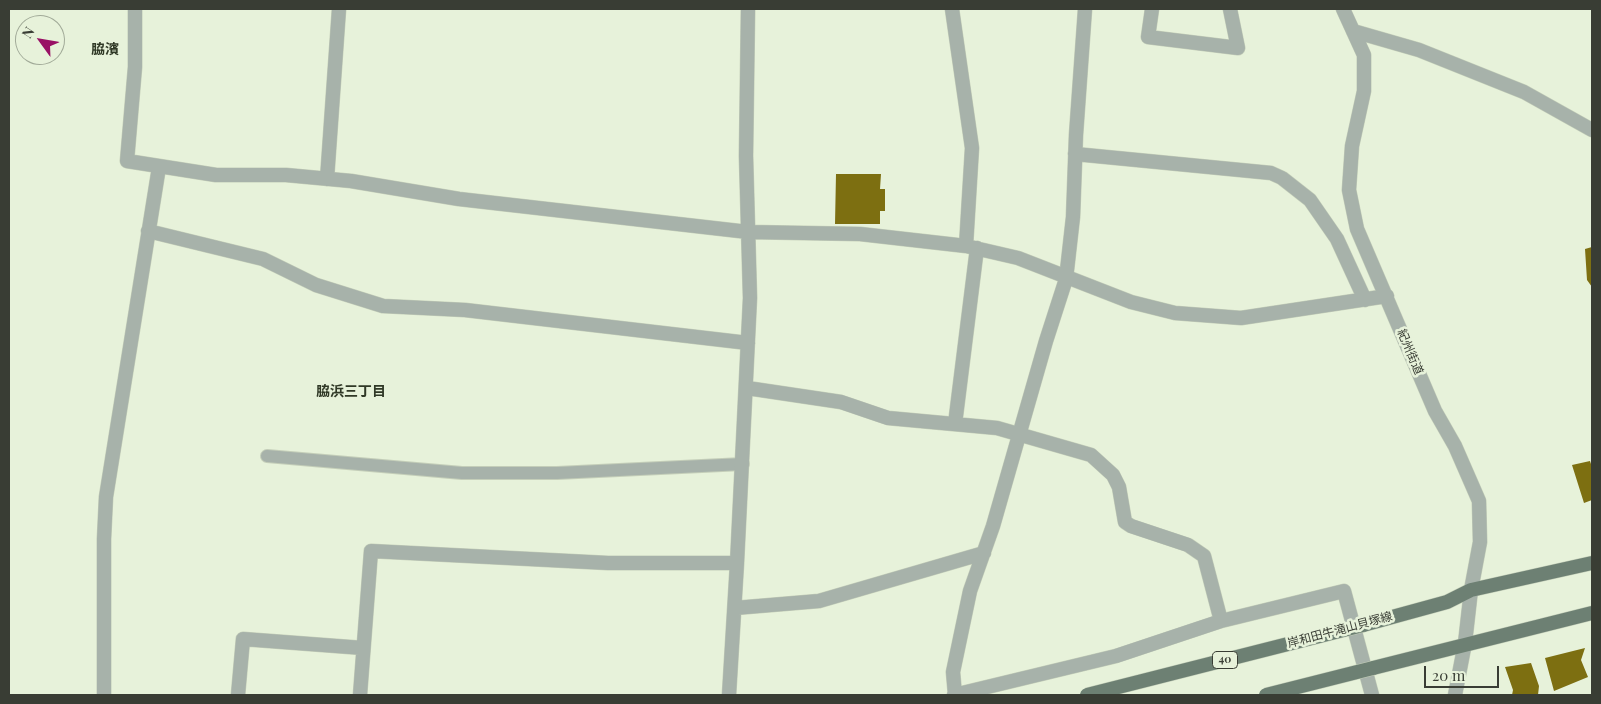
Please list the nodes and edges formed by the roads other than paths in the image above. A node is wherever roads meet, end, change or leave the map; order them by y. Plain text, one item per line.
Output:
1 (136, 9) edge
2 (339, 9) edge
3 (748, 9) edge
4 (952, 9) edge
5 (1085, 9) edge
6 (1152, 9) edge
7 (1230, 9) edge
8 (1343, 9) edge
9 (1353, 32) junction
10 (1592, 130) edge
11 (1075, 154) junction
12 (159, 167) junction
13 (327, 178) junction
14 (148, 231) junction
15 (748, 232) junction
16 (971, 247) junction
17 (1066, 279) junction
18 (1387, 296) junction
19 (1365, 300) junction
20 (748, 343) junction
21 (747, 388) junction
22 (955, 424) junction
23 (1020, 435) junction
24 (267, 456) dead end
25 (743, 464) junction
26 (984, 553) junction
27 (738, 563) junction
28 (1592, 564) edge
29 (1471, 590) junction
30 (735, 608) junction
31 (1592, 613) edge
32 (1220, 621) junction
33 (1465, 643) junction
34 (364, 648) junction
35 (104, 695) edge
36 (238, 695) edge
37 (360, 695) edge
38 (728, 695) edge
39 (954, 695) edge
40 (1087, 695) edge
41 (1266, 695) edge
42 (1372, 695) edge
43 (1455, 695) edge

1 - 12 street
2 - 13 street
3 - 15 street
4 - 16 street
5 - 11 street
6 - 7 street
8 - 9 street, 紀州街道
9 - 10 street
9 - 18 street, 紀州街道
11 - 17 street
11 - 19 street
12 - 13 street
12 - 14 street
13 - 15 street
14 - 20 street
14 - 35 street
15 - 16 street
15 - 20 street
16 - 17 street
16 - 22 street
17 - 19 street
17 - 23 street
18 - 19 street
18 - 29 street, 紀州街道
20 - 21 street
21 - 22 street
21 - 25 street
22 - 23 street
23 - 26 street
23 - 32 street
24 - 25 lane
25 - 27 street
26 - 30 street
26 - 39 street
27 - 30 street
27 - 34 street
28 - 29 main road, 岸和田牛滝山貝塚線 / 40
29 - 33 street, 紀州街道
29 - 40 main road, 岸和田牛滝山貝塚線 / 40, bridge
30 - 38 street
31 - 33 main road
32 - 39 street
32 - 42 street
33 - 41 main road, bridge
33 - 43 street, 紀州街道
34 - 36 street
34 - 37 street

